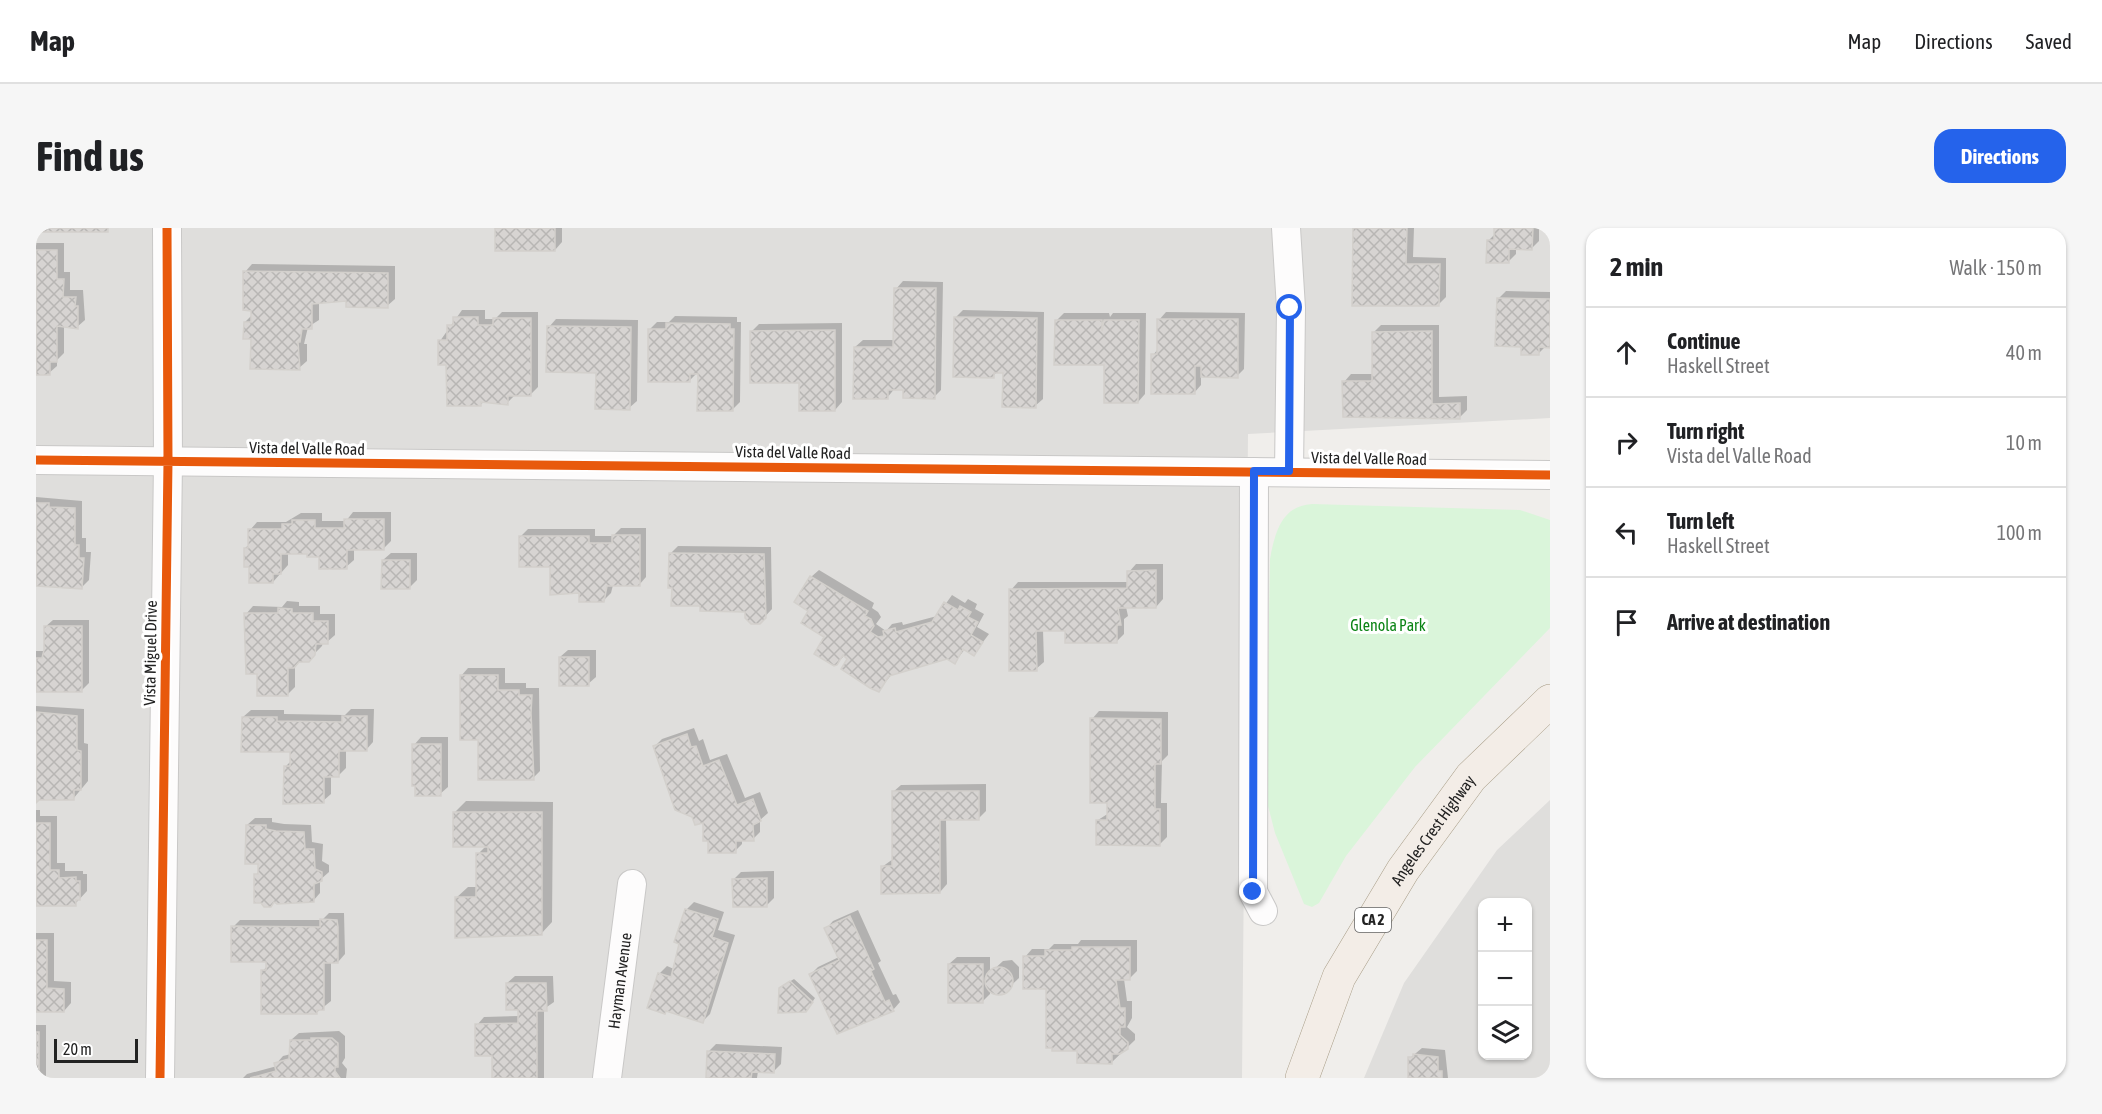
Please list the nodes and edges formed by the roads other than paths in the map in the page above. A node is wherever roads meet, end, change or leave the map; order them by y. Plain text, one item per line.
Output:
1 (167, 228) edge
2 (1286, 228) edge
3 (36, 460) edge
4 (168, 461) junction
5 (1254, 471) junction
6 (1289, 471) junction
7 (1548, 476) edge
8 (1550, 701) edge
9 (632, 884) dead end
10 (1263, 911) dead end
11 (160, 1078) edge
12 (607, 1078) edge
13 (1302, 1078) edge

1 - 4 street, Vista Miguel Drive
2 - 6 street
3 - 4 street, Vista del Valle Road
4 - 5 street, Vista del Valle Road
4 - 11 street, Vista Miguel Drive
5 - 6 street, Vista del Valle Road
5 - 10 street
6 - 7 street, Vista del Valle Road
8 - 13 main road, Angeles Crest Highway / CA 2
9 - 12 street, Hayman Avenue

